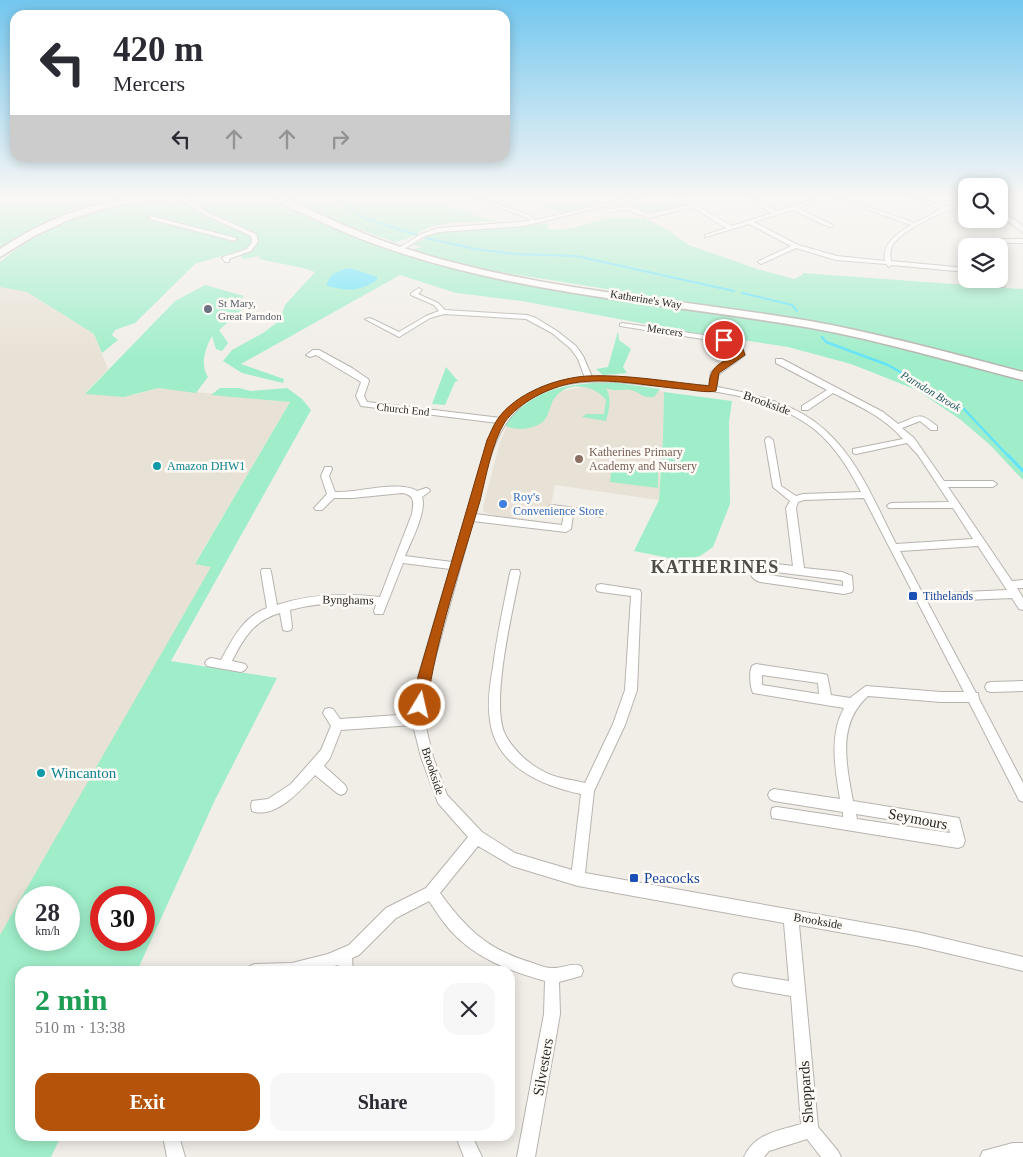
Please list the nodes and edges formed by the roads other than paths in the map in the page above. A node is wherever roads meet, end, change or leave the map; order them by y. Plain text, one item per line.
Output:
1 (246, 251) edge
2 (402, 251) edge
3 (785, 251) edge
4 (813, 251) edge
5 (888, 251) edge
6 (227, 261) dead end
7 (761, 262) dead end
8 (889, 264) junction
9 (958, 269) edge
10 (419, 290) dead end
11 (443, 312) junction
12 (368, 320) dead end
13 (622, 325) dead end
14 (310, 355) dead end
15 (779, 361) dead end
16 (1023, 376) edge
17 (588, 379) junction
18 (713, 389) junction
19 (832, 390) junction
20 (805, 408) dead end
21 (501, 421) junction
22 (897, 427) junction
23 (934, 428) dead end
24 (769, 440) dead end
25 (911, 440) junction
26 (856, 451) dead end
27 (328, 469) dead end
28 (942, 484) junction
29 (993, 484) dead end
30 (426, 491) dead end
31 (332, 495) junction
32 (866, 495) junction
33 (416, 496) junction
34 (795, 500) junction
35 (956, 505) junction
36 (892, 506) dead end
37 (319, 508) dead end
38 (552, 508) dead end
39 (570, 511) junction
40 (601, 514) dead end
41 (470, 517) junction
42 (980, 542) junction
43 (893, 548) junction
44 (400, 559) junction
45 (456, 566) junction
46 (799, 571) junction
47 (266, 572) dead end
48 (515, 573) dead end
49 (1023, 584) edge
50 (1009, 585) junction
51 (601, 588) dead end
52 (1015, 594) junction
53 (942, 597) dead end
54 (1023, 606) edge
55 (279, 609) junction
56 (287, 627) dead end
57 (211, 663) dead end
58 (224, 665) junction
59 (241, 667) dead end
60 (1023, 686) edge
61 (991, 687) dead end
62 (974, 698) junction
63 (826, 699) junction
64 (853, 704) junction
65 (330, 712) dead end
66 (418, 720) junction
67 (337, 725) junction
68 (315, 766) junction
69 (341, 789) dead end
70 (588, 790) junction
71 (774, 795) dead end
72 (1023, 796) edge
73 (257, 806) dead end
74 (849, 807) junction
75 (777, 813) dead end
76 (851, 824) junction
77 (477, 837) junction
78 (578, 879) junction
79 (430, 894) junction
80 (791, 916) junction
81 (344, 954) junction
82 (1023, 964) edge
83 (308, 966) edge
84 (345, 966) edge
85 (576, 971) dead end
86 (552, 976) junction
87 (739, 980) dead end
88 (797, 990) junction
89 (810, 1130) junction
90 (172, 1141) edge
91 (1023, 1151) edge
92 (176, 1157) edge
93 (526, 1157) edge
94 (753, 1157) edge
95 (832, 1157) edge
96 (989, 1157) edge

1 - 6 street
2 - 16 main road, Katherine's Way
3 - 7 street
4 - 8 street
5 - 8 street
8 - 9 street
10 - 11 street
11 - 12 street
11 - 17 street
13 - 18 street, Mercers
14 - 21 street, Church End
15 - 19 street
17 - 18 street, Brookside
17 - 21 street, Brookside
18 - 32 street, Brookside
19 - 20 street
19 - 22 street
21 - 41 street, Brookside
22 - 23 street
22 - 25 street
24 - 34 street
25 - 26 street
25 - 28 street
27 - 31 street
28 - 29 street
28 - 35 street
30 - 33 street
31 - 33 street
31 - 37 street
32 - 34 street
32 - 43 street, Brookside
33 - 44 street, Bynghams
34 - 46 street
35 - 36 street
35 - 42 street
38 - 39 street
39 - 40 street
39 - 41 street
41 - 45 street, Brookside
42 - 43 street
42 - 50 street
43 - 62 street, Brookside
44 - 45 street
44 - 55 street, Bynghams
45 - 66 street, Brookside
46 - 46 street
47 - 55 street
48 - 70 street
49 - 50 street
50 - 52 street
51 - 70 street
52 - 53 street
52 - 54 street
55 - 56 street
55 - 58 street, Bynghams
57 - 58 street
58 - 59 street
60 - 61 street
62 - 64 street
62 - 72 street, Brookside
63 - 63 street
63 - 64 street
64 - 74 street
65 - 67 street
66 - 67 street
66 - 77 street, Brookside
67 - 68 street
68 - 69 street
68 - 73 street
70 - 78 street
71 - 74 street, Seymours
74 - 76 street
74 - 76 street, Seymours
75 - 76 street, Seymours
77 - 78 street, Brookside
77 - 79 street
78 - 80 street, Brookside
79 - 81 street
79 - 86 street
80 - 82 street, Brookside
80 - 88 street, Sheppards
81 - 83 street
81 - 84 street
85 - 86 street
86 - 93 street, Silvesters
87 - 88 street
88 - 89 street, Sheppards
89 - 94 street, Sheppards
89 - 95 street
90 - 92 street
91 - 96 street

